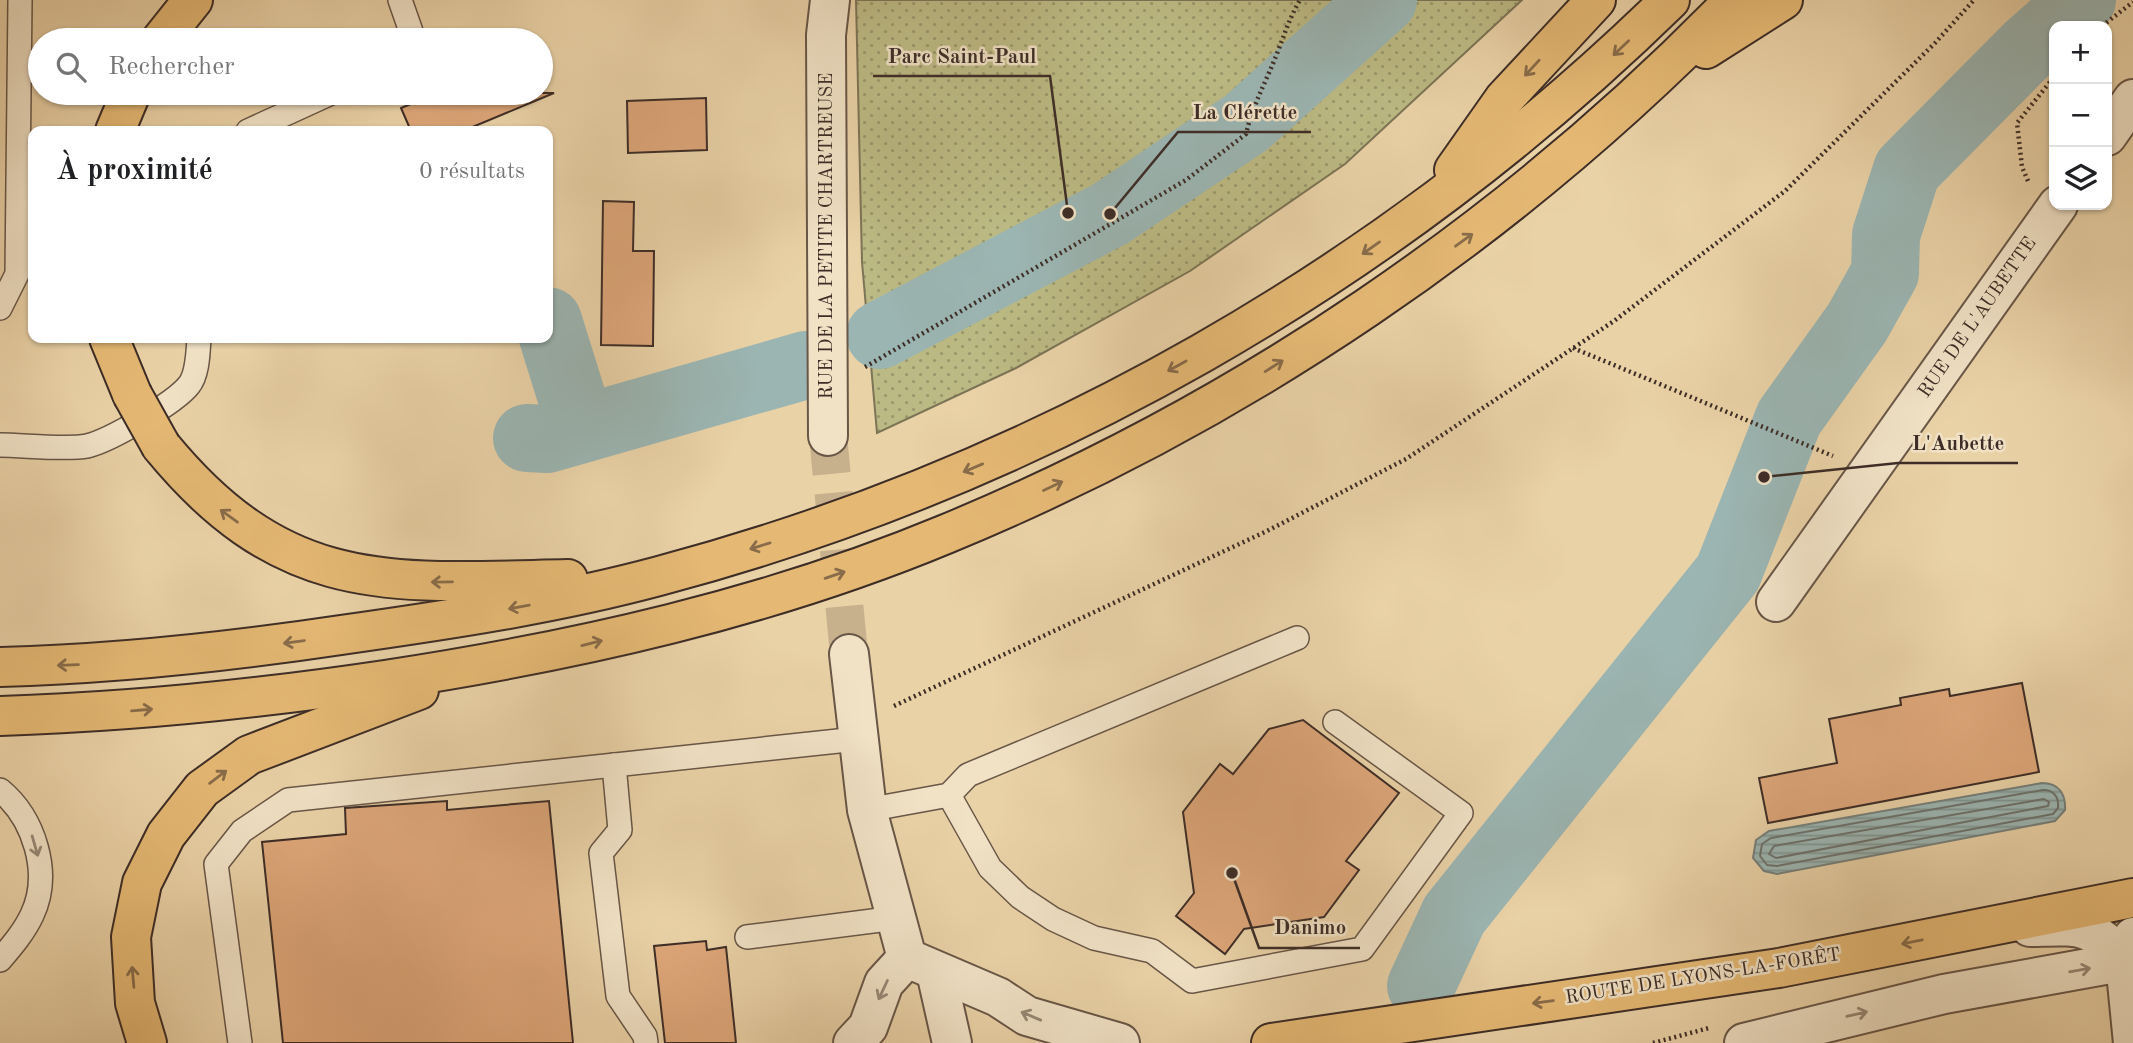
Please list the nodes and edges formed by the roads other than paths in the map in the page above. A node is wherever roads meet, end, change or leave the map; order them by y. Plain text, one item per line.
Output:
1 (20, 0) edge
2 (193, 0) edge
3 (400, 0) edge
4 (1596, 0) edge
5 (1670, 0) edge
6 (1734, 0) edge
7 (1783, 0) edge
8 (824, 12) edge
9 (171, 28) edge
10 (410, 28) edge
11 (1648, 84) junction
12 (2133, 99) edge
13 (126, 105) edge
14 (305, 105) edge
15 (117, 126) edge
16 (259, 126) edge
17 (2112, 129) edge
18 (1427, 209) junction
19 (2053, 213) edge
20 (0, 308) edge
21 (111, 343) edge
22 (198, 343) edge
23 (828, 436) tunnel mouth
24 (0, 445) edge
25 (657, 577) junction
26 (1776, 602) dead end
27 (1297, 638) dead end
28 (849, 654) tunnel mouth
29 (477, 666) junction
30 (0, 667) edge
31 (0, 716) edge
32 (1335, 722) dead end
33 (856, 731) junction
34 (614, 765) junction
35 (0, 790) edge
36 (949, 795) junction
37 (867, 810) junction
38 (2133, 898) edge
39 (896, 918) junction
40 (1979, 928) junction
41 (747, 937) dead end
42 (2130, 953) edge
43 (0, 960) edge
44 (921, 965) junction
45 (864, 1038) edge
46 (148, 1043) edge
47 (240, 1043) edge
48 (646, 1043) edge
49 (952, 1043) edge
50 (1120, 1043) edge
51 (1270, 1043) edge
52 (1744, 1043) edge
53 (2133, 1043) edge

1 - 20 lane
2 - 9 main road
3 - 10 lane
4 -> 18 main road
5 -> 18 main road
6 - 11 main road
7 - 11 main road
8 - 23 street, RUE DE LA PETITE CHARTREUSE
29 -> 11 main road
12 - 17 street
13 - 15 main road
14 - 16 lane
18 -> 25 main road
19 - 26 street, RUE DE L'AUBETTE
25 -> 21 main road, bridge
22 - 24 lane
25 -> 30 main road
27 - 36 lane
28 - 33 street
31 -> 29 main road
46 -> 29 main road
32 - 36 lane
33 - 34 lane
33 - 37 street
34 - 47 lane
34 - 48 lane
35 -> 43 lane
36 - 37 lane
37 - 39 street
38 - 40 main road, ROUTE DE LYONS-LA-FORÊT
39 - 41 lane
39 - 44 street
40 - 42 street
40 -> 51 main road, ROUTE DE LYONS-LA-FORÊT
52 -> 42 street
42 - 53 street
44 -> 45 street
44 - 49 street
50 -> 44 street

